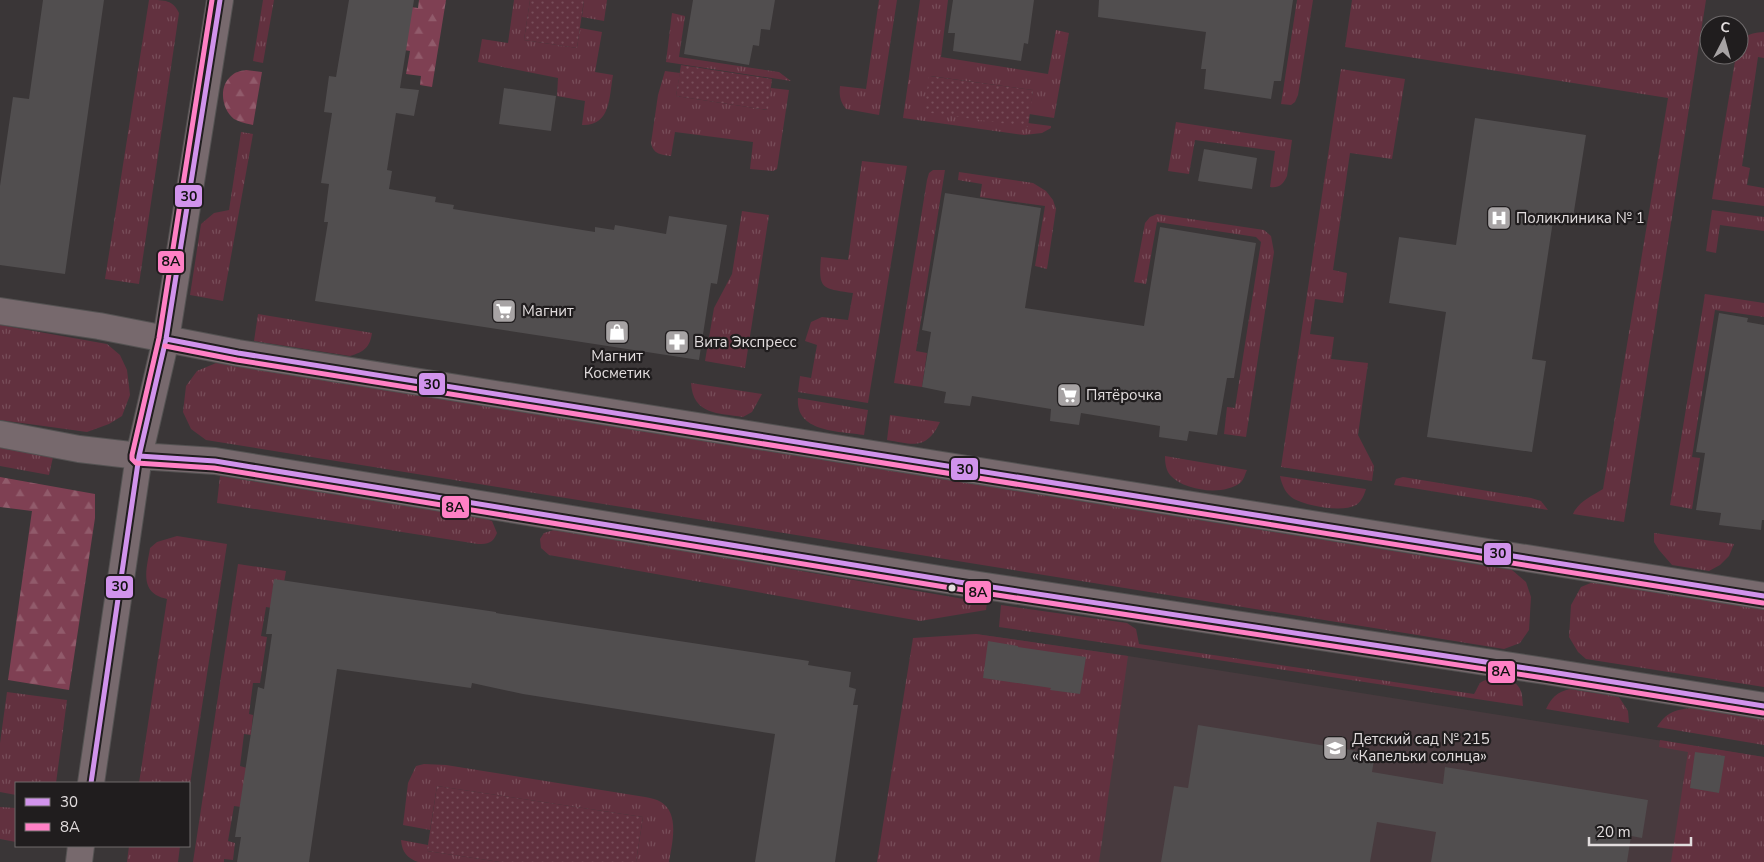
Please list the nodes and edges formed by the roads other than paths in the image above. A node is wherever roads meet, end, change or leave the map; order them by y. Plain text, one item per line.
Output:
1 (220, 0) edge
2 (0, 311) edge
3 (166, 339) junction
4 (0, 434) edge
5 (139, 456) junction
6 (1764, 596) edge
7 (1764, 706) edge
8 (91, 782) edge
9 (81, 847) edge
10 (79, 862) edge

1 - 3 street
2 - 3 street
3 - 5 street
3 - 6 street
4 - 5 street
5 - 7 street
5 - 8 street
9 - 10 street

